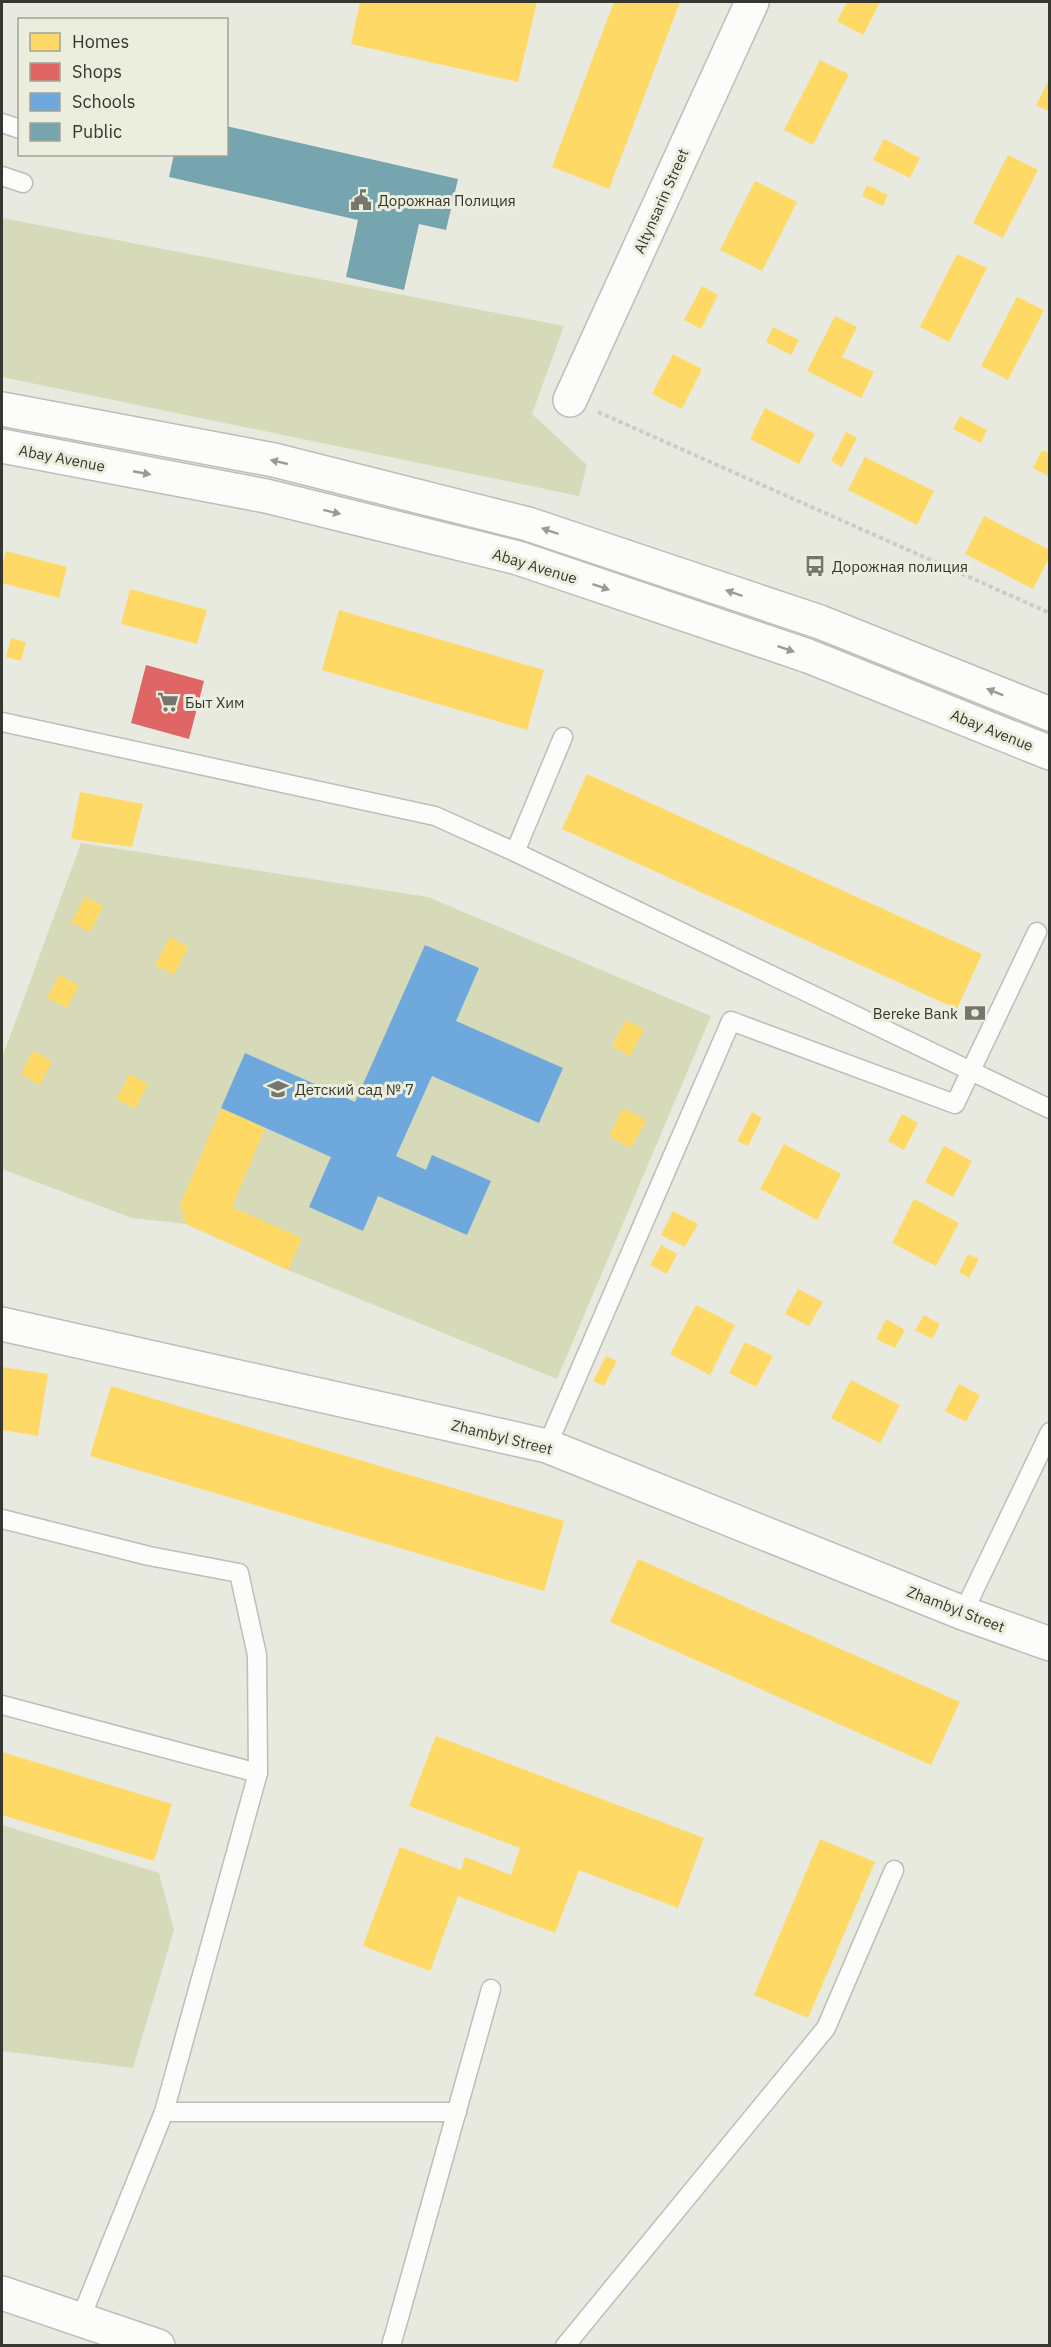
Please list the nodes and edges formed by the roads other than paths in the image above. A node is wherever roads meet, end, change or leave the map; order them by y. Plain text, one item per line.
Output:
1 (752, 2) edge
2 (2, 123) edge
3 (18, 128) edge
4 (2, 176) edge
5 (23, 183) dead end
6 (570, 400) road end
7 (2, 409) edge
8 (2, 446) edge
9 (1050, 714) edge
10 (2, 722) edge
11 (563, 737) dead end
12 (1050, 753) edge
13 (515, 852) junction
14 (1037, 932) dead end
15 (969, 1071) junction
16 (1050, 1109) edge
17 (2, 1324) edge
18 (1050, 1432) edge
19 (547, 1446) junction
20 (2, 1519) edge
21 (963, 1613) junction
22 (1050, 1644) edge
23 (2, 1706) edge
24 (258, 1773) junction
25 (894, 1870) dead end
26 (491, 1989) dead end
27 (164, 2112) junction
28 (457, 2112) junction
29 (2, 2293) edge
30 (80, 2320) junction
31 (158, 2346) edge
32 (392, 2346) edge
33 (565, 2346) edge

1 - 6 main road, Altynsarin Street
2 - 3 lane
4 - 5 lane
9 -> 7 main road
8 -> 12 main road, Abay Avenue
10 - 13 lane
11 - 13 lane
13 - 15 lane
14 - 15 lane
15 - 16 lane
15 - 19 lane
17 - 19 main road, Zhambyl Street
18 - 21 lane
19 - 21 main road, Zhambyl Street
20 - 24 lane
21 - 22 main road, Zhambyl Street
23 - 24 lane
24 - 27 lane
25 - 33 lane
26 - 28 lane
27 - 28 lane
27 - 30 lane
28 - 32 lane
29 - 30 main road
30 - 31 main road

